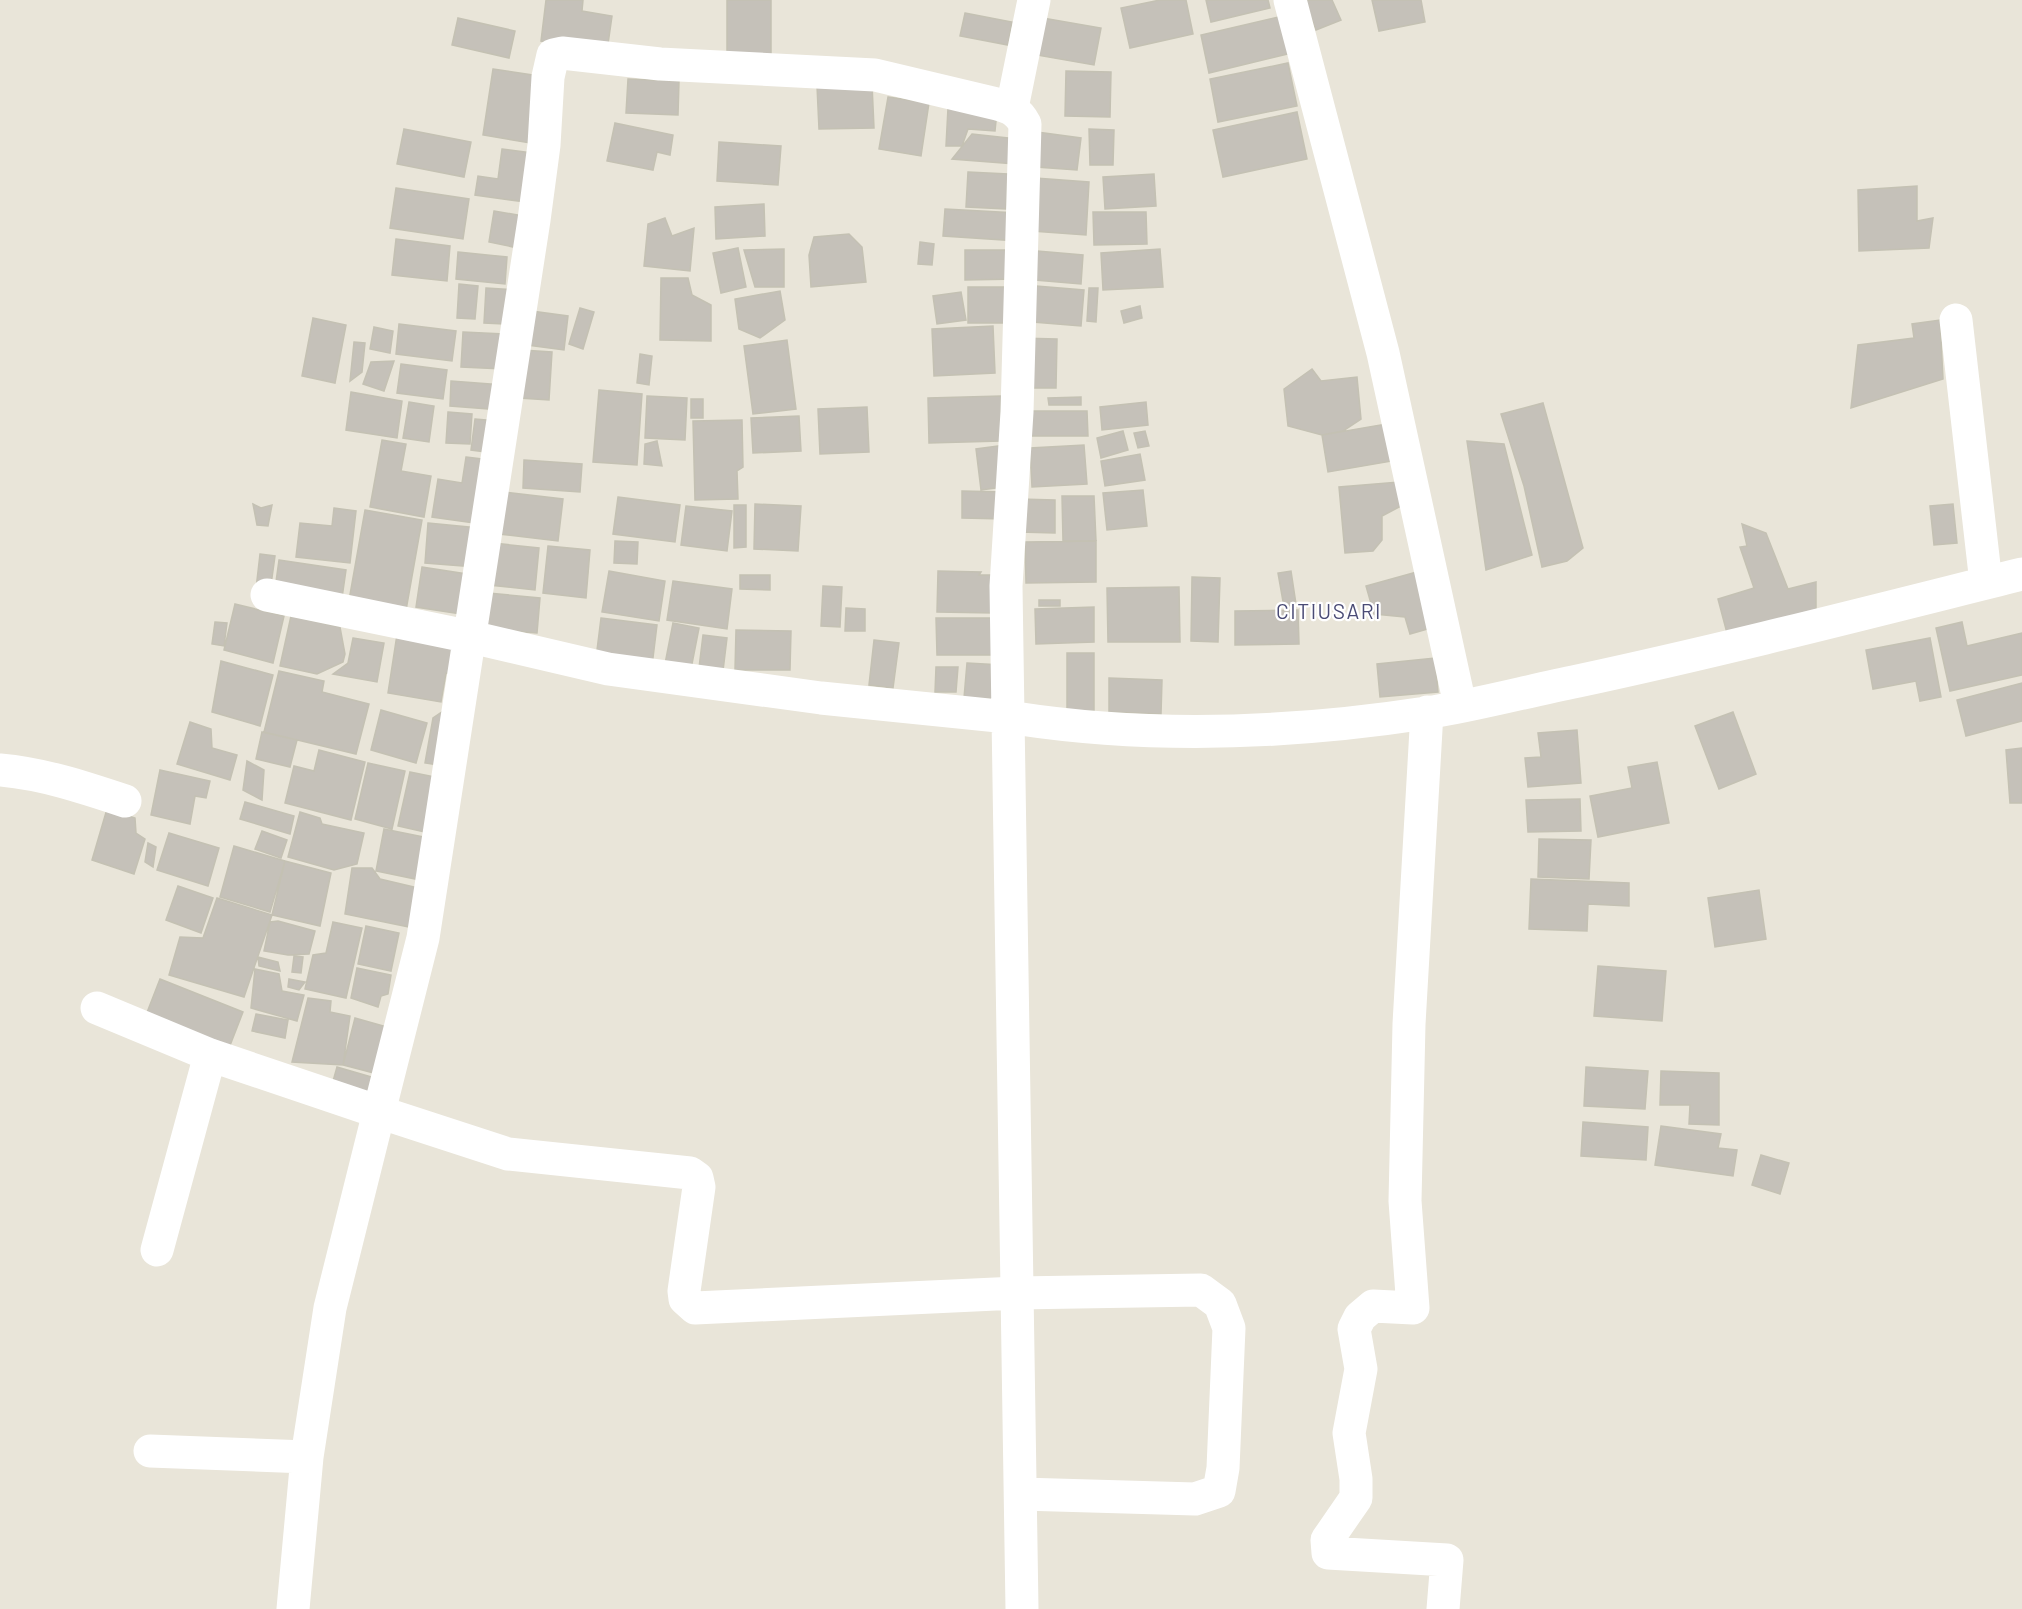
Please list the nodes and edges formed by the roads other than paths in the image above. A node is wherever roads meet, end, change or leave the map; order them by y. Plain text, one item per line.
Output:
1 (1034, 0) edge
2 (1290, 0) edge
3 (1012, 108) junction
4 (1956, 320) dead end
5 (2022, 574) edge
6 (1986, 583) junction
7 (267, 596) dead end
8 (471, 637) junction
9 (1460, 705) junction
10 (1427, 712) junction
11 (1008, 717) junction
12 (0, 770) edge
13 (124, 801) dead end
14 (97, 1008) dead end
15 (210, 1055) junction
16 (379, 1113) junction
17 (157, 1250) dead end
18 (1017, 1293) junction
19 (150, 1451) dead end
20 (307, 1456) junction
21 (1021, 1494) junction
22 (293, 1609) edge
23 (1022, 1609) edge
24 (1443, 1609) edge

1 - 3 street
2 - 9 street
3 - 8 street
3 - 11 street
4 - 6 street
5 - 6 street
6 - 9 street
7 - 8 street
8 - 11 street
8 - 16 street
9 - 10 street
10 - 11 street
10 - 24 street
11 - 18 street
12 - 13 street
14 - 15 street
15 - 16 street
15 - 17 street
16 - 18 street
16 - 20 street
18 - 21 street
18 - 21 street
19 - 20 street
20 - 22 street
21 - 23 street

